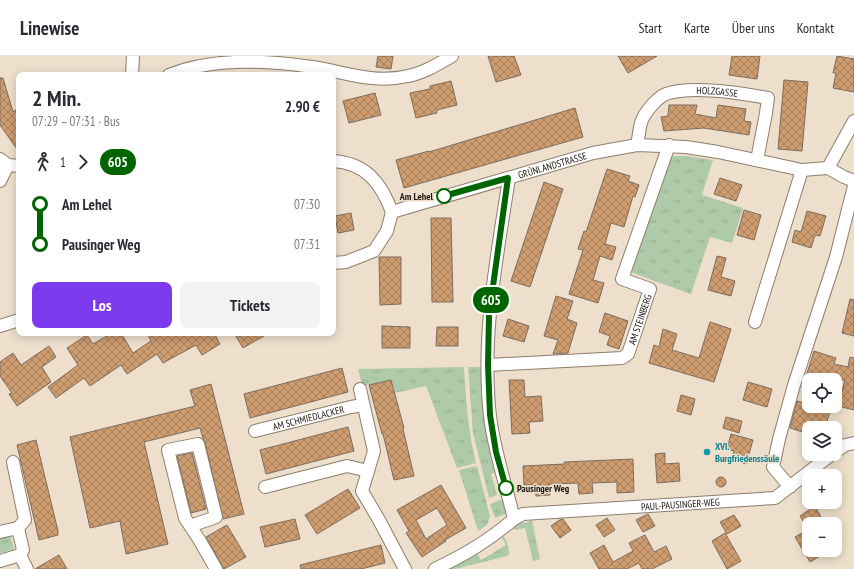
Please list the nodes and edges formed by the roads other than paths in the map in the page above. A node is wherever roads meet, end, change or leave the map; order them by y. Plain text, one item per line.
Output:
1 (133, 56) edge
2 (452, 56) edge
3 (314, 61) edge
4 (132, 72) edge
5 (180, 72) edge
6 (854, 121) edge
7 (637, 145) junction
8 (669, 145) junction
9 (336, 160) edge
10 (757, 160) junction
11 (9, 163) edge
12 (828, 168) junction
13 (802, 170) junction
14 (508, 178) junction
15 (0, 180) edge
16 (854, 181) edge
17 (854, 186) edge
18 (392, 212) junction
19 (336, 263) edge
20 (16, 321) edge
21 (755, 322) dead end
22 (0, 326) edge
23 (488, 365) junction
24 (360, 389) dead end
25 (363, 405) junction
26 (255, 431) dead end
27 (854, 443) edge
28 (842, 447) edge
29 (823, 461) edge
30 (13, 462) dead end
31 (368, 471) junction
32 (265, 487) dead end
33 (790, 487) junction
34 (514, 519) junction
35 (190, 526) junction
36 (18, 528) junction
37 (0, 532) edge
38 (20, 555) junction
39 (0, 561) edge
40 (27, 569) edge
41 (216, 569) edge
42 (405, 569) edge
43 (435, 569) edge

1 - 4 street
2 - 3 street
3 - 5 street
6 - 12 street
7 - 8 street, GRÜNLANDSTRASSE
7 - 10 street, HOLZGASSE
7 - 14 street, GRÜNLANDSTRASSE
8 - 10 street, GRÜNLANDSTRASSE
8 - 23 street, AM STEINBERG
9 - 18 street
10 - 13 street, GRÜNLANDSTRASSE
11 - 15 street
12 - 13 street, GRÜNLANDSTRASSE
12 - 16 street
13 - 21 street
14 - 18 street, GRÜNLANDSTRASSE
14 - 23 street
17 - 33 street
18 - 19 street
20 - 22 street
23 - 34 street
24 - 25 street
25 - 26 street, AM SCHMIEDLACKER
25 - 31 street
27 - 28 street
29 - 33 street, PAUL-PAUSINGER-WEG
30 - 36 street
31 - 32 street
31 - 42 street
33 - 34 street, PAUL-PAUSINGER-WEG
34 - 43 street
35 - 35 street
35 - 41 street
36 - 37 street
36 - 38 street
38 - 39 street
38 - 40 street

